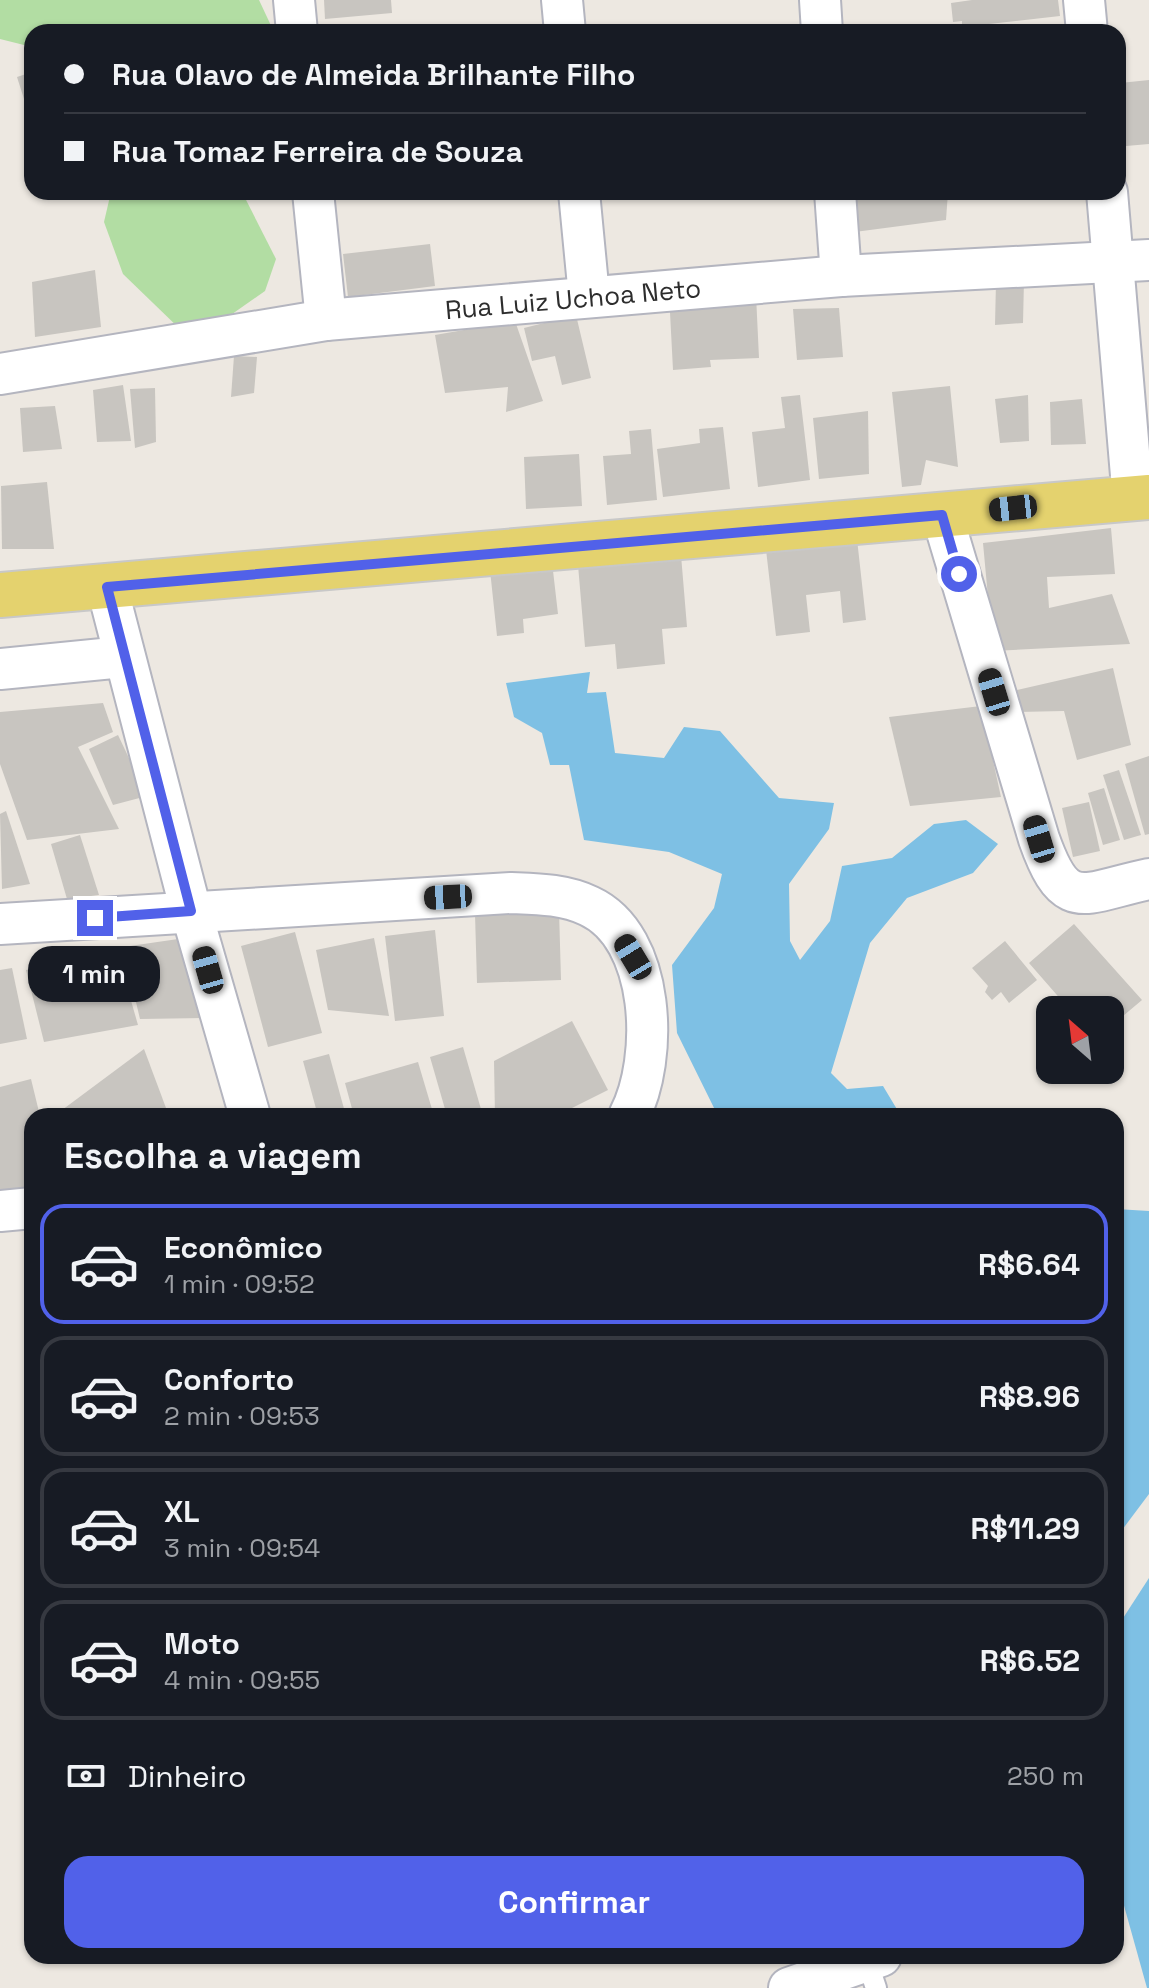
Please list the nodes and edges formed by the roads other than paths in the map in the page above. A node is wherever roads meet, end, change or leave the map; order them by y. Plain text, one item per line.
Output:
1 (294, 0) edge
2 (562, 0) edge
3 (820, 0) edge
4 (1084, 0) edge
5 (296, 24) edge
6 (564, 24) edge
7 (822, 24) edge
8 (1086, 24) edge
9 (314, 200) edge
10 (580, 200) edge
11 (836, 200) edge
12 (1110, 200) edge
13 (1132, 261) edge
14 (841, 276) junction
15 (589, 296) junction
16 (326, 320) junction
17 (0, 374) edge
18 (1141, 498) edge
19 (942, 515) junction
20 (107, 587) junction
21 (0, 595) edge
22 (123, 657) junction
23 (0, 669) edge
24 (1149, 879) edge
25 (191, 911) junction
26 (0, 924) edge
27 (248, 1108) edge
28 (633, 1108) edge
29 (24, 1209) edge
30 (0, 1211) edge
31 (874, 1968) edge
32 (789, 1988) edge

1 - 5 street
2 - 6 street
3 - 7 street
4 - 8 street
9 - 16 street
10 - 15 street
11 - 14 street
12 - 13 street
13 - 14 street, Rua Luiz Uchoa Neto
13 - 18 street
14 - 15 street, Rua Luiz Uchoa Neto
15 - 16 street, Rua Luiz Uchoa Neto
16 - 17 street, Rua Luiz Uchoa Neto
18 - 19 main road
19 - 20 main road
19 - 24 street
20 - 21 main road
20 - 22 street
22 - 23 street
22 - 25 street
25 - 26 street
25 - 27 street
25 - 28 street
29 - 30 street
31 - 32 street

